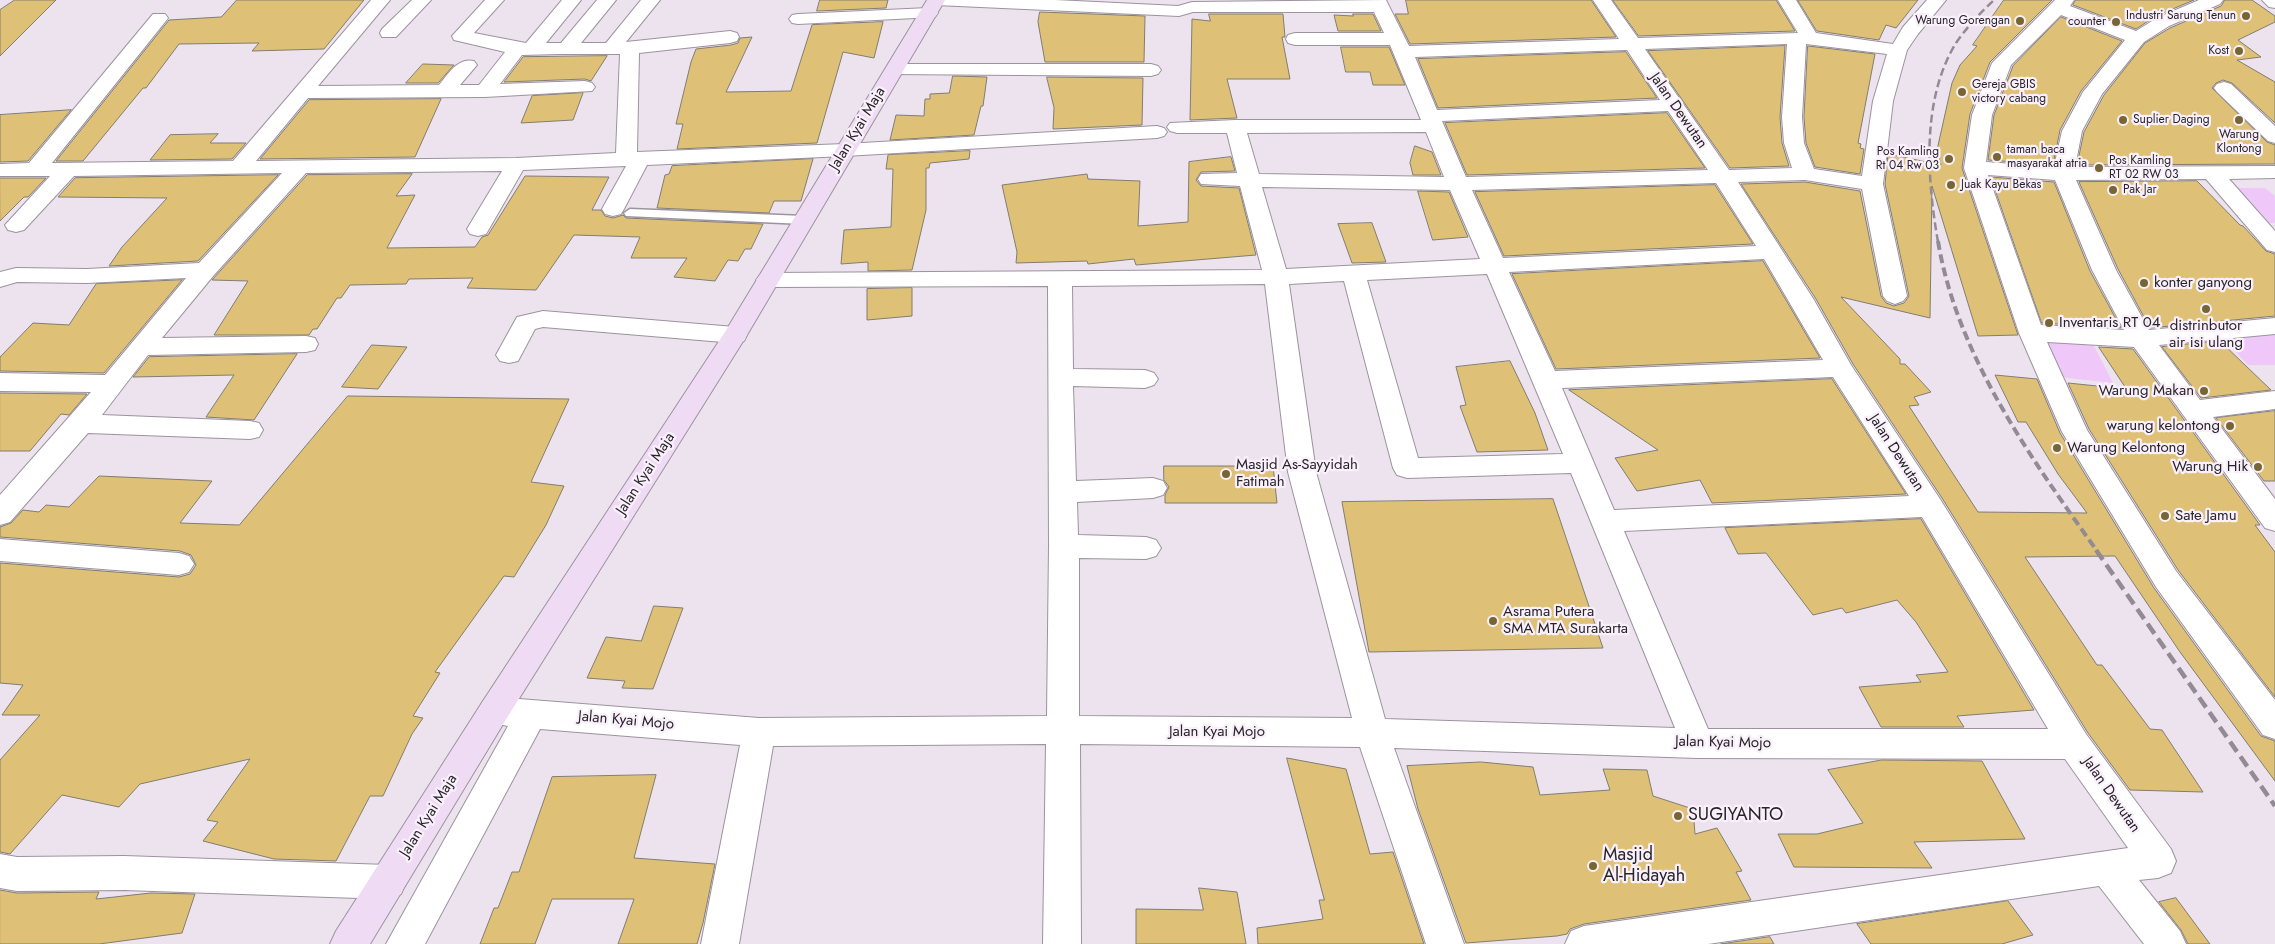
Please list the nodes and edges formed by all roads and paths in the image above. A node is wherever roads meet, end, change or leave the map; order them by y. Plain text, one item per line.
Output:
1 (381, 0) edge
2 (422, 0) edge
3 (496, 0) edge
4 (572, 0) edge
5 (607, 0) edge
6 (651, 0) edge
7 (1602, 0) edge
8 (1787, 0) edge
9 (1937, 0) edge
10 (2214, 0) edge
11 (2271, 0) edge
12 (1379, 3) edge
13 (2061, 3) edge
14 (2275, 3) edge
15 (933, 4) edge
16 (159, 18) dead end
17 (798, 19) dead end
18 (389, 33) dead end
19 (730, 37) dead end
20 (1804, 38) junction
21 (2137, 38) junction
22 (1295, 39) dead end
23 (1632, 45) junction
24 (1399, 46) junction
25 (525, 48) junction
26 (620, 48) junction
27 (565, 50) junction
28 (1898, 50) junction
29 (467, 65) dead end
30 (895, 70) junction
31 (1151, 70) dead end
32 (585, 88) dead end
33 (2224, 88) dead end
34 (446, 89) junction
35 (485, 91) junction
36 (303, 92) junction
37 (1675, 105) junction
38 (1431, 121) junction
39 (1234, 126) junction
40 (2275, 137) edge
41 (845, 150) junction
42 (634, 158) junction
43 (516, 164) junction
44 (301, 165) junction
45 (238, 168) junction
46 (1975, 168) junction
47 (0, 170) edge
48 (35, 170) junction
49 (68, 170) junction
50 (2275, 172) edge
51 (2212, 173) junction
52 (1805, 174) junction
53 (2063, 174) junction
54 (1722, 175) junction
55 (1209, 179) dead end
56 (1250, 181) junction
57 (1458, 184) junction
58 (1872, 184) junction
59 (621, 211) joint
60 (804, 220) junction
61 (16, 224) dead end
62 (478, 229) dead end
63 (2275, 245) edge
64 (1772, 252) junction
65 (1495, 267) junction
66 (206, 270) junction
67 (1353, 272) junction
68 (1276, 276) junction
69 (1060, 278) junction
70 (0, 280) edge
71 (768, 280) junction
72 (1895, 296) dead end
73 (2275, 326) edge
74 (2031, 333) junction
75 (735, 335) junction
76 (2141, 338) junction
77 (306, 344) dead end
78 (141, 347) junction
79 (509, 355) dead end
80 (1840, 368) junction
81 (1060, 377) junction
82 (1145, 379) dead end
83 (1546, 380) junction
84 (0, 382) edge
85 (111, 384) junction
86 (2275, 400) edge
87 (2194, 410) junction
88 (81, 423) junction
89 (250, 430) dead end
90 (1582, 463) junction
91 (1153, 488) dead end
92 (1063, 492) junction
93 (1930, 506) junction
94 (3, 507) edge
95 (2275, 520) edge
96 (1605, 521) junction
97 (1064, 546) junction
98 (1146, 548) dead end
99 (0, 550) edge
100 (179, 564) dead end
101 (494, 710) junction
102 (532, 713) junction
103 (2275, 725) edge
104 (1063, 730) junction
105 (758, 732) junction
106 (1372, 733) junction
107 (1698, 743) junction
108 (2074, 744) junction
109 (2107, 868) junction
110 (0, 871) edge
111 (388, 882) junction
112 (349, 944) edge
113 (405, 944) edge
114 (720, 944) edge
115 (1062, 944) edge
116 (1444, 944) edge
117 (1584, 944) edge
118 (2167, 944) edge

1 - 36 street
2 - 18 street
3 - 25 street
4 - 25 street
5 - 27 street
6 - 26 street
7 - 23 street, Jalan Dewutan
8 - 20 street
9 - 28 street
10 - 21 street
11 - 14 street
12 - 15 street
12 - 24 street
13 - 21 street
13 - 46 street
15 - 17 street
15 - 30 main road, Jalan Kyai Maja
16 - 48 street
19 - 26 street
20 - 23 street
20 - 28 street
20 - 52 street
21 - 53 street
22 - 24 street
23 - 24 street
23 - 37 street, Jalan Dewutan
24 - 38 street
25 - 27 street
25 - 35 street
26 - 27 street
26 - 42 street
28 - 58 street
29 - 34 street
30 - 31 street
30 - 41 main road, Jalan Kyai Maja
32 - 35 street
33 - 40 street
34 - 35 street
34 - 36 street
36 - 45 street
37 - 38 street
37 - 54 street, Jalan Dewutan
38 - 39 street
38 - 57 street
39 - 41 street
39 - 56 street
41 - 42 street
41 - 60 main road, Jalan Kyai Maja
42 - 43 street
42 - 59 street
43 - 44 street
43 - 62 street
44 - 45 street
44 - 66 street
45 - 49 street
46 - 53 street
46 - 74 street
47 - 48 street
48 - 49 street
49 - 61 street
50 - 51 street
51 - 53 street
51 - 63 street
52 - 54 street
52 - 58 street
53 - 76 street
54 - 57 street
54 - 64 street, Jalan Dewutan
55 - 56 street
56 - 57 street
56 - 68 street
57 - 65 street
58 - 72 street
59 - 60 lane
60 - 71 main road, Jalan Kyai Maja
64 - 65 street
64 - 80 street, Jalan Dewutan
65 - 67 street
65 - 83 street
66 - 70 street
66 - 78 street
67 - 68 street
67 - 90 street
68 - 69 street
68 - 106 street
69 - 71 street
69 - 81 street
71 - 75 main road, Jalan Kyai Maja
73 - 76 street
74 - 76 street
74 - 103 street
75 - 79 street
75 - 101 main road, Jalan Kyai Maja
76 - 87 street
77 - 78 street
78 - 85 street
80 - 83 street
80 - 93 street, Jalan Dewutan
81 - 82 street
81 - 92 street
83 - 90 street
84 - 85 street
85 - 88 street
86 - 87 street
87 - 95 street
88 - 89 street
88 - 94 street
90 - 96 street
91 - 92 street
92 - 97 street
93 - 96 street
93 - 108 street, Jalan Dewutan
96 - 107 street
97 - 98 street
97 - 104 street
99 - 100 street
101 - 102 street, Jalan Kyai Mojo
101 - 111 main road, Jalan Kyai Maja
102 - 105 street, Jalan Kyai Mojo
102 - 113 street
104 - 105 street, Jalan Kyai Mojo
104 - 106 street, Jalan Kyai Mojo
104 - 115 street
105 - 114 street
106 - 107 street, Jalan Kyai Mojo
106 - 116 street
107 - 108 street, Jalan Kyai Mojo
108 - 109 street, Jalan Dewutan
109 - 117 street
109 - 118 street
110 - 111 street
111 - 112 main road, Jalan Kyai Maja

